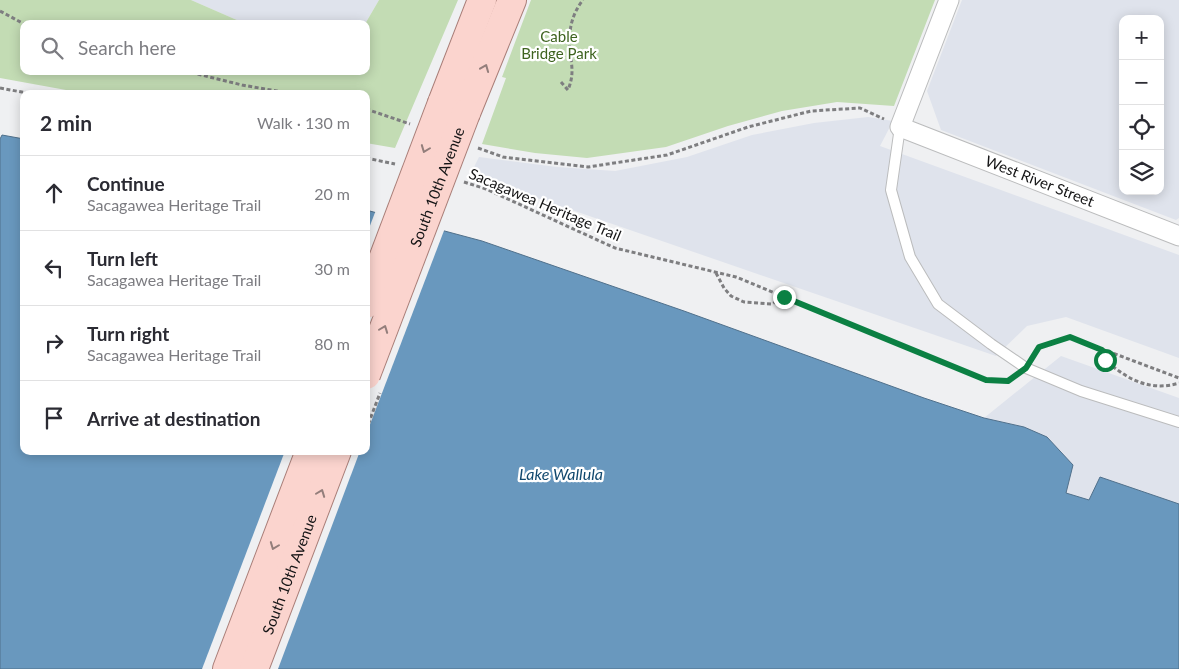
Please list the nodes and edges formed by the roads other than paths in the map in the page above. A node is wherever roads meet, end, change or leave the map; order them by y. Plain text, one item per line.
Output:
1 (482, 0) edge
2 (512, 0) edge
3 (949, 0) edge
4 (454, 108) junction
5 (900, 127) junction
6 (1179, 236) edge
7 (370, 295) edge
8 (370, 363) edge
9 (1179, 422) edge
10 (308, 455) edge
11 (335, 455) edge
12 (227, 669) edge
13 (254, 669) edge

1 - 4 main road, South 10th Avenue
4 -> 2 main road, South 10th Avenue
3 - 5 street
4 -> 7 main road, South 10th Avenue, bridge
8 -> 4 main road, South 10th Avenue, bridge
5 - 6 street, West River Street
5 - 9 lane
10 -> 12 main road, South 10th Avenue
13 -> 11 main road, South 10th Avenue

